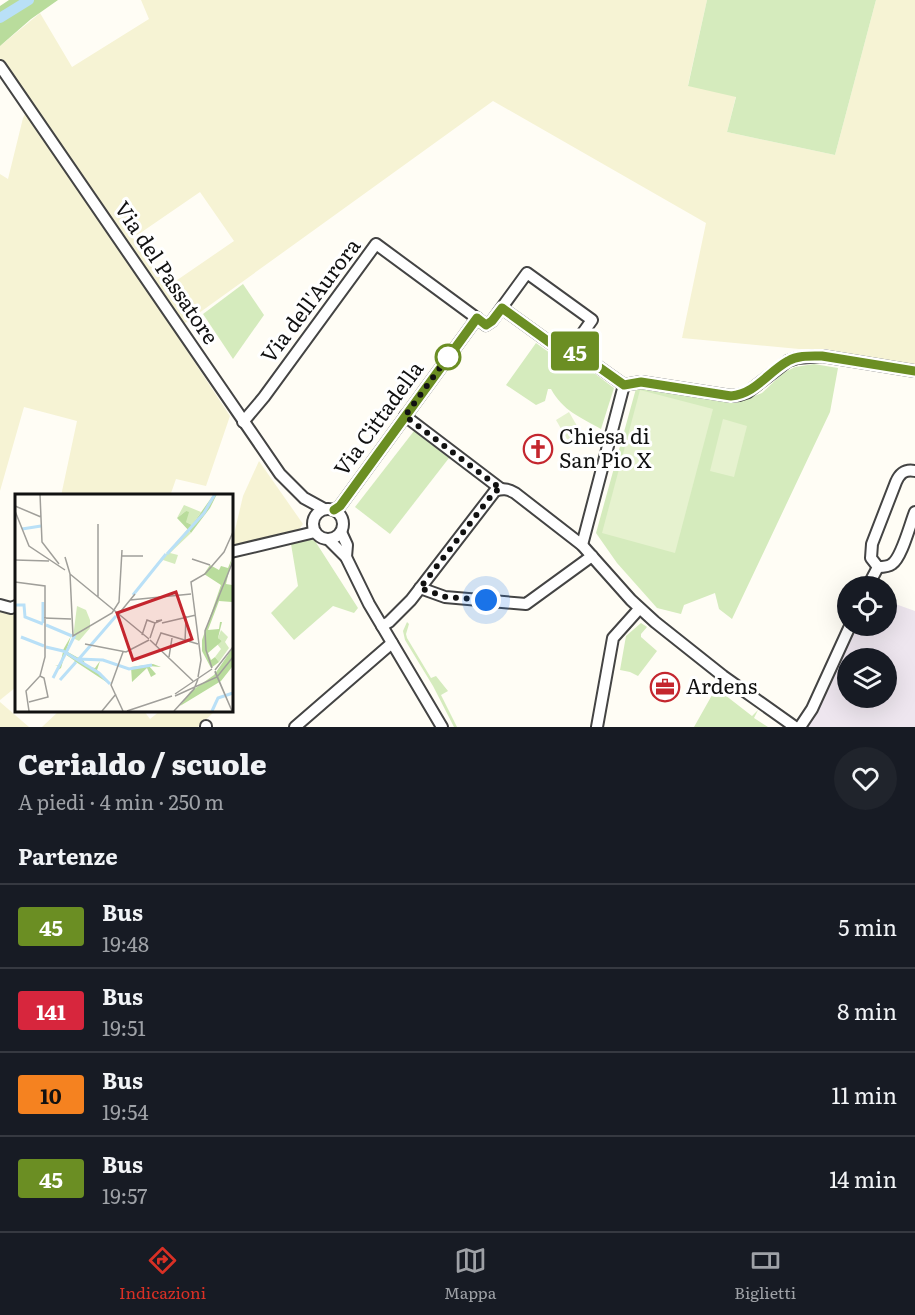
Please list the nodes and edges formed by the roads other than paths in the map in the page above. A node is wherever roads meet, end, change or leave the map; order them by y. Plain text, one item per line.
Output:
1 (0, 66) edge
2 (502, 308) junction
3 (477, 318) junction
4 (572, 348) junction
5 (915, 371) edge
6 (624, 385) junction
7 (405, 416) junction
8 (243, 422) junction
9 (915, 471) edge
10 (501, 489) junction
11 (304, 498) junction
12 (329, 510) junction
13 (915, 512) edge
14 (314, 527) junction
15 (341, 532) junction
16 (328, 539) junction
17 (582, 545) junction
18 (232, 552) edge
19 (592, 556) junction
20 (346, 558) junction
21 (878, 567) junction
22 (873, 576) edge
23 (420, 588) junction
24 (0, 605) edge
25 (15, 606) edge
26 (639, 609) junction
27 (382, 626) junction
28 (845, 636) edge
29 (392, 643) junction
30 (295, 727) edge
31 (441, 727) edge
32 (597, 727) edge
33 (795, 727) edge
34 (800, 727) edge

1 - 8 street, Via del Passatore
2 - 3 street
2 - 4 street
2 - 4 street
3 - 7 street, Via Cittadella
3 - 8 street, Via dell'Aurora
4 - 6 street
5 - 6 street
6 - 17 street
7 - 10 street
7 - 12 street, Via Cittadella
8 - 11 street, Via del Passatore
9 - 21 street
10 - 17 street
10 - 23 street
11 - 12 street, Via del Passatore
11 - 14 street, Via del Passatore
12 - 14 street
12 - 15 street
13 - 21 street
14 - 16 street
14 - 18 street
15 - 16 street
15 - 20 street
16 - 20 street
17 - 19 street
19 - 23 street
19 - 26 street
20 - 27 street
21 - 22 street
23 - 27 street
24 - 25 street
26 - 32 street
26 - 33 street
27 - 29 street
28 - 34 street
29 - 30 street
29 - 31 street

